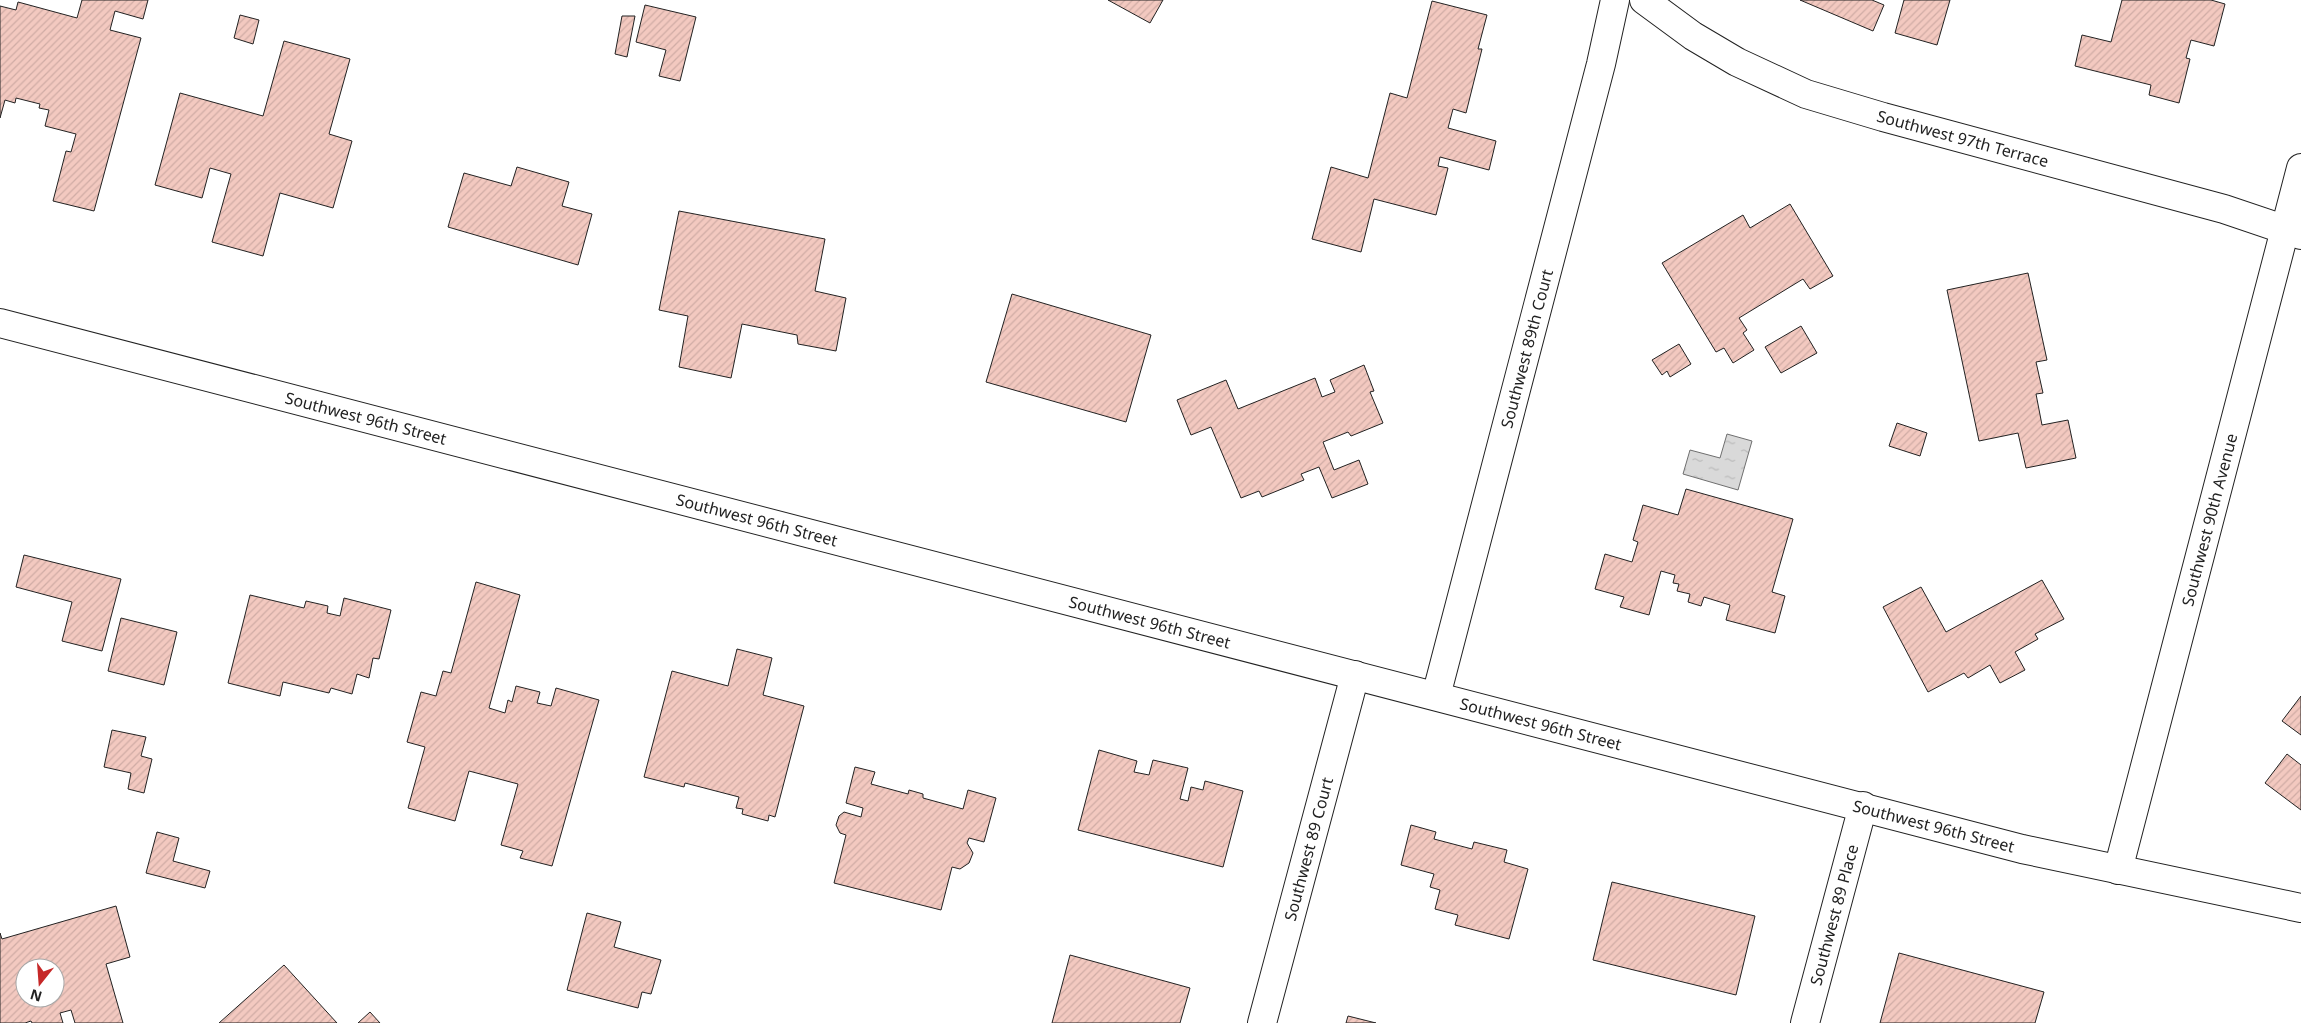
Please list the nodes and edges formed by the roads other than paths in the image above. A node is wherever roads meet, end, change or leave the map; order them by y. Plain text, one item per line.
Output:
1 (1615, 0) edge
2 (1644, 0) edge
3 (2301, 168) edge
4 (2294, 232) edge
5 (0, 323) edge
6 (1355, 675) junction
7 (1436, 696) junction
8 (1863, 806) junction
9 (2118, 870) junction
10 (2301, 908) edge
11 (1262, 1023) edge
12 (1805, 1023) edge

1 - 7 street, Southwest 89th Court
2 - 4 street, Southwest 97th Terrace
3 - 4 street, Southwest 90th Avenue
4 - 9 street, Southwest 90th Avenue
5 - 6 street, Southwest 96th Street
6 - 7 street, Southwest 96th Street
6 - 11 street, Southwest 89 Court
7 - 8 street, Southwest 96th Street
8 - 9 street, Southwest 96th Street
8 - 12 street, Southwest 89 Place
9 - 10 street, Southwest 96th Street

